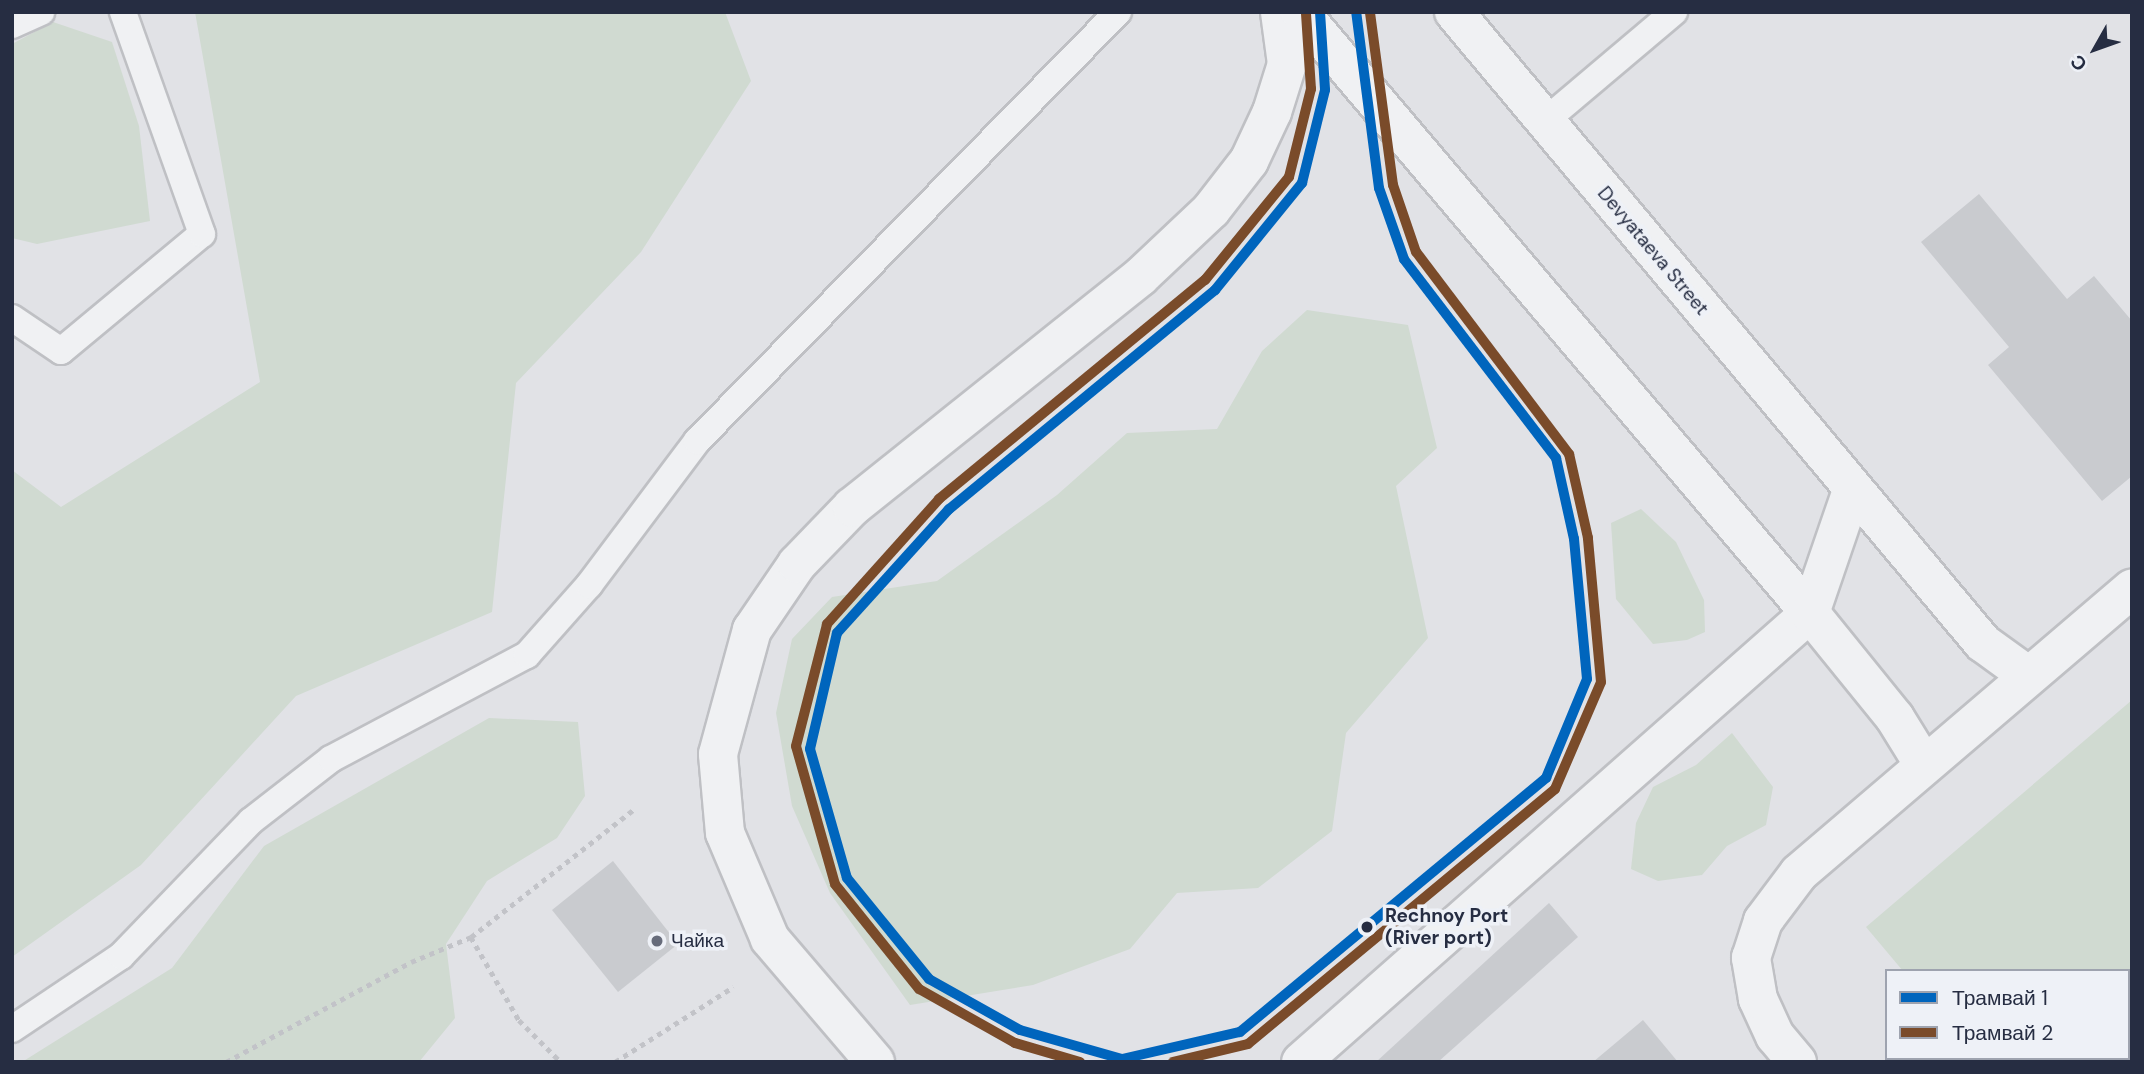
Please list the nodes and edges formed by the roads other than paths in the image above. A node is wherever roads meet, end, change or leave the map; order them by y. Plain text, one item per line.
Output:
1 (41, 12) edge
2 (122, 12) edge
3 (1118, 12) edge
4 (1280, 12) edge
5 (1300, 12) edge
6 (1454, 12) edge
7 (1674, 12) edge
8 (12, 25) edge
9 (1545, 121) junction
10 (12, 318) edge
11 (1853, 490) junction
12 (2132, 589) edge
13 (1810, 613) junction
14 (2027, 675) junction
15 (1924, 765) junction
16 (12, 1029) edge
17 (875, 1062) edge
18 (1301, 1062) edge
19 (1797, 1062) edge

1 - 8 lane
2 - 10 lane
3 - 16 lane
4 - 17 street
5 - 13 street
6 - 9 street, Devyataeva Street
7 - 9 lane
9 - 11 street, Devyataeva Street
11 - 13 street
11 - 14 street, Devyataeva Street
12 - 14 street
13 - 15 street
13 - 18 street
14 - 15 street
15 - 19 street

